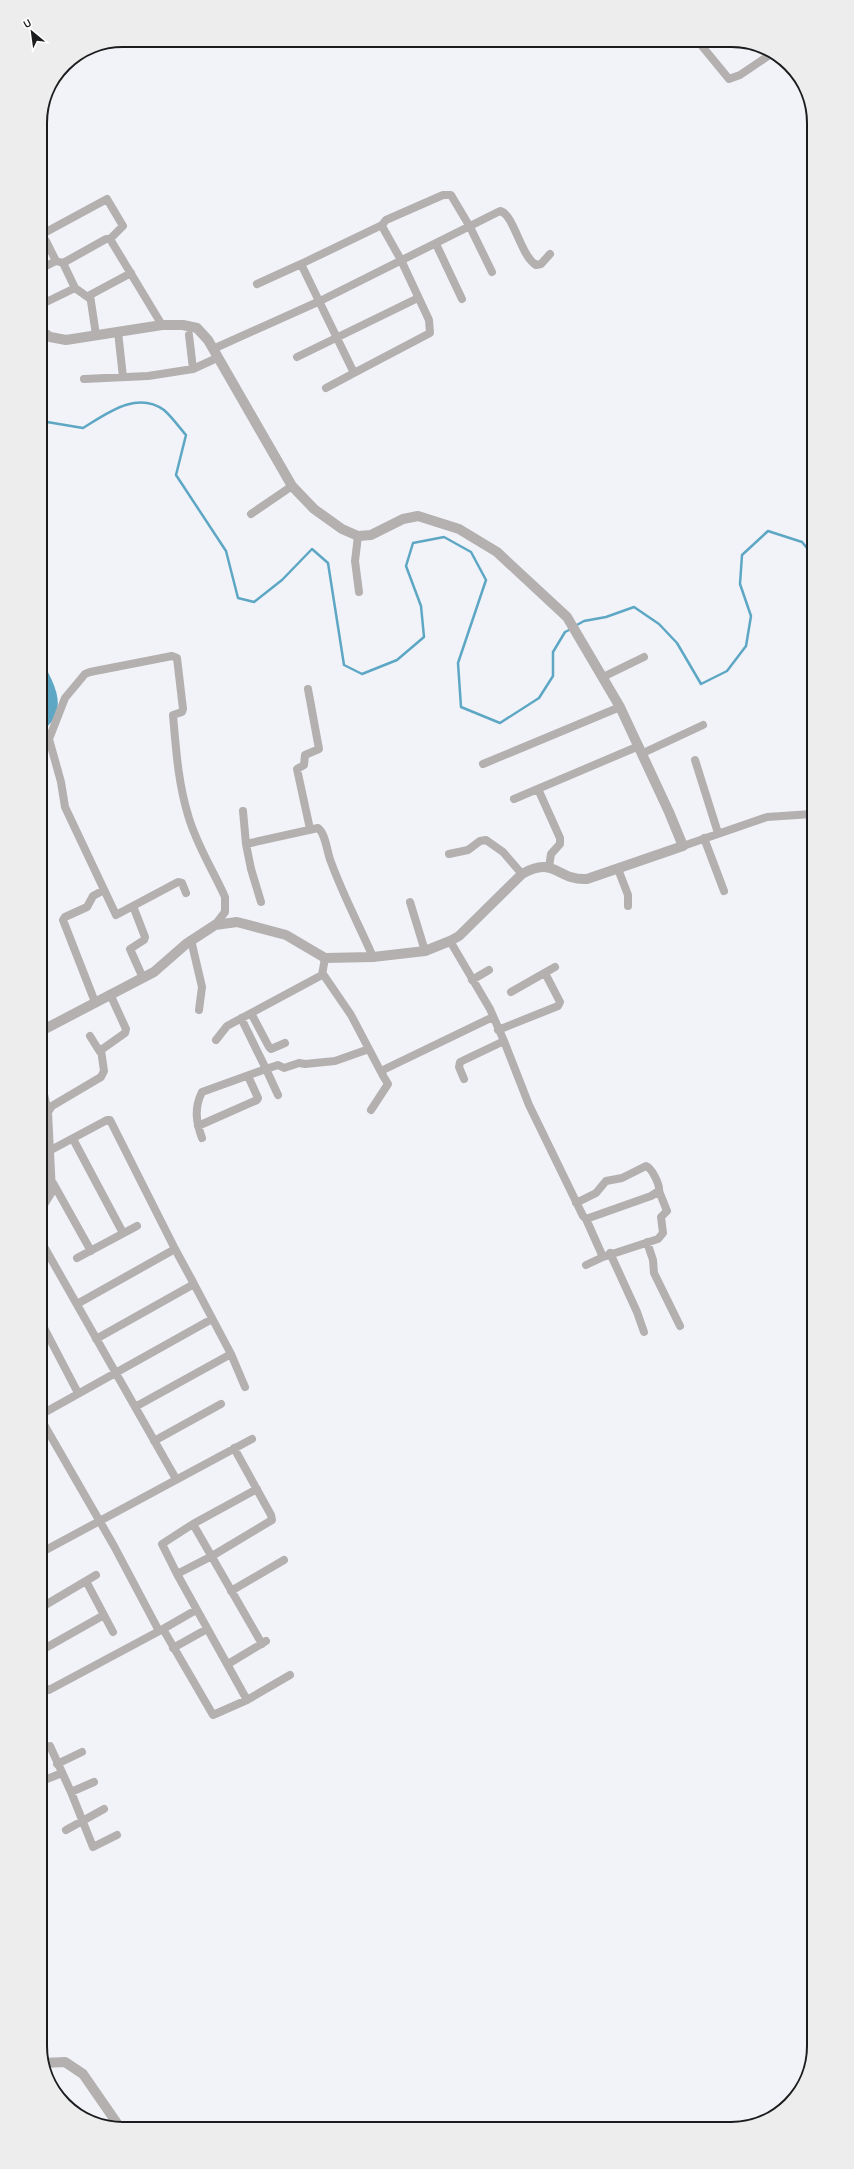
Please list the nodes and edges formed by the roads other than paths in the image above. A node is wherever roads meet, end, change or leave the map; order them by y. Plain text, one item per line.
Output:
1 (703, 47) edge
2 (768, 56) edge
3 (382, 225) junction
4 (470, 226) junction
5 (47, 231) edge
6 (110, 239) junction
7 (47, 242) edge
8 (436, 244) junction
9 (550, 254) dead end
10 (401, 260) junction
11 (60, 262) junction
12 (301, 264) junction
13 (47, 267) edge
14 (492, 272) dead end
15 (131, 273) junction
16 (257, 284) dead end
17 (75, 288) junction
18 (89, 298) junction
19 (418, 298) junction
20 (462, 299) dead end
21 (320, 301) junction
22 (47, 302) edge
23 (162, 325) junction
24 (118, 332) junction
25 (47, 335) edge
26 (189, 335) dead end
27 (96, 336) junction
28 (336, 337) junction
29 (215, 353) junction
30 (297, 357) dead end
31 (193, 370) junction
32 (354, 373) junction
33 (123, 377) junction
34 (84, 379) dead end
35 (326, 388) dead end
36 (292, 486) junction
37 (251, 514) dead end
38 (358, 536) junction
39 (359, 592) dead end
40 (644, 657) dead end
41 (603, 677) junction
42 (308, 689) dead end
43 (620, 708) junction
44 (703, 725) dead end
45 (641, 750) junction
46 (695, 760) dead end
47 (482, 764) dead end
48 (538, 789) junction
49 (514, 799) dead end
50 (243, 810) dead end
51 (807, 814) edge
52 (310, 829) junction
53 (718, 833) junction
54 (704, 838) junction
55 (246, 844) junction
56 (683, 846) junction
57 (449, 854) dead end
58 (546, 866) junction
59 (618, 869) junction
60 (522, 874) junction
61 (104, 890) junction
62 (724, 891) dead end
63 (186, 893) dead end
64 (261, 902) dead end
65 (410, 902) dead end
66 (133, 906) junction
67 (628, 906) dead end
68 (215, 925) junction
69 (191, 940) junction
70 (450, 941) junction
71 (425, 951) junction
72 (373, 957) junction
73 (325, 958) junction
74 (555, 967) dead end
75 (489, 970) dead end
76 (545, 973) junction
77 (323, 974) junction
78 (143, 978) junction
79 (472, 980) junction
80 (511, 992) dead end
81 (110, 994) junction
82 (95, 1002) junction
83 (199, 1010) dead end
84 (251, 1013) junction
85 (493, 1017) junction
86 (240, 1018) junction
87 (47, 1028) edge
88 (498, 1030) junction
89 (90, 1036) dead end
90 (216, 1040) dead end
91 (504, 1041) junction
92 (285, 1043) dead end
93 (369, 1048) junction
94 (100, 1052) junction
95 (266, 1069) junction
96 (382, 1072) junction
97 (248, 1076) junction
98 (464, 1079) dead end
99 (278, 1095) dead end
100 (47, 1108) edge
101 (371, 1110) dead end
102 (48, 1112) junction
103 (198, 1126) junction
104 (202, 1138) dead end
105 (73, 1139) junction
106 (49, 1151) junction
107 (53, 1182) junction
108 (659, 1191) junction
109 (47, 1200) edge
110 (576, 1202) junction
111 (586, 1220) junction
112 (137, 1226) dead end
113 (123, 1233) junction
114 (646, 1242) junction
115 (175, 1249) junction
116 (91, 1251) junction
117 (47, 1252) edge
118 (607, 1255) junction
119 (77, 1258) dead end
120 (586, 1265) dead end
121 (194, 1284) junction
122 (77, 1304) junction
123 (212, 1319) junction
124 (680, 1326) dead end
125 (644, 1332) dead end
126 (47, 1334) edge
127 (96, 1339) junction
128 (231, 1354) junction
129 (115, 1372) junction
130 (245, 1387) dead end
131 (78, 1393) junction
132 (221, 1404) dead end
133 (135, 1407) junction
134 (47, 1411) edge
135 (47, 1430) edge
136 (252, 1439) dead end
137 (154, 1441) junction
138 (234, 1448) junction
139 (176, 1479) junction
140 (257, 1489) junction
141 (99, 1521) junction
142 (193, 1524) junction
143 (47, 1549) edge
144 (212, 1556) junction
145 (284, 1560) dead end
146 (178, 1574) junction
147 (96, 1575) dead end
148 (86, 1582) junction
149 (231, 1591) junction
150 (47, 1604) edge
151 (196, 1610) junction
152 (104, 1615) junction
153 (207, 1629) junction
154 (161, 1630) junction
155 (113, 1632) dead end
156 (47, 1647) edge
157 (173, 1648) junction
158 (228, 1664) junction
159 (290, 1675) dead end
160 (47, 1689) edge
161 (247, 1700) junction
162 (47, 1747) edge
163 (82, 1752) dead end
164 (58, 1764) junction
165 (62, 1773) junction
166 (47, 1779) edge
167 (94, 1782) dead end
168 (71, 1792) junction
169 (104, 1809) dead end
170 (82, 1821) junction
171 (66, 1830) dead end
172 (117, 1835) dead end
173 (49, 2063) edge
174 (116, 2122) edge

1 - 2 street
3 - 4 street
3 - 10 street
3 - 12 street
4 - 8 street
4 - 9 street
4 - 14 street
5 - 6 street
6 - 11 street
6 - 15 street
7 - 11 street
8 - 10 street
8 - 20 street
10 - 19 street
10 - 21 street
11 - 13 street
11 - 17 street
12 - 16 street
12 - 21 street
15 - 18 street
15 - 23 street
17 - 18 street
17 - 22 street
18 - 27 street
19 - 28 street
19 - 32 street
21 - 28 street
21 - 29 street
23 - 24 street
23 - 29 street
24 - 27 street
24 - 33 street
25 - 27 street
26 - 31 street
28 - 30 street
28 - 32 street
29 - 31 street
29 - 36 street
31 - 33 street
32 - 35 street
33 - 34 street
36 - 37 street
36 - 38 street
38 - 39 street
38 - 41 street
40 - 41 street
41 - 43 street
42 - 52 street
43 - 45 street
43 - 47 street
44 - 45 street
45 - 48 street
45 - 56 street
46 - 53 street
48 - 49 street
48 - 58 street
50 - 55 street
51 - 53 street
52 - 55 street
52 - 72 street
53 - 54 street
54 - 56 street
54 - 62 street
55 - 64 street
56 - 59 street
57 - 60 street
58 - 59 street
58 - 60 street
59 - 67 street
60 - 70 street
61 - 66 street
61 - 68 street
61 - 82 street
63 - 66 street
65 - 71 street
66 - 78 street
68 - 69 street
68 - 73 street
69 - 78 street
69 - 83 street
70 - 71 street
70 - 79 street
71 - 72 street
72 - 73 street
73 - 77 street
74 - 76 street
75 - 79 street
76 - 80 street
76 - 88 street
77 - 84 street
77 - 93 street
78 - 81 street
79 - 85 street
81 - 82 street
81 - 94 street
82 - 87 street
84 - 86 street
84 - 92 street
85 - 88 street
85 - 96 street
86 - 90 street
86 - 95 street
88 - 91 street
89 - 94 street
91 - 98 street
91 - 110 street
93 - 95 street
93 - 96 street
94 - 102 street
95 - 97 street
95 - 99 street
96 - 101 street
97 - 103 street
97 - 103 street
100 - 102 street
102 - 106 street
103 - 104 street
105 - 106 street
105 - 113 street
105 - 115 street
106 - 107 street
107 - 109 street
107 - 116 street
108 - 110 street
108 - 111 street
108 - 114 street
110 - 111 street
111 - 118 street
112 - 113 street
113 - 116 street
114 - 118 street
114 - 124 street
115 - 121 street
115 - 122 street
116 - 119 street
117 - 122 street
118 - 120 street
118 - 125 street
121 - 123 street
121 - 127 street
122 - 127 street
123 - 128 street
123 - 129 street
126 - 131 street
127 - 129 street
128 - 130 street
128 - 133 street
129 - 131 street
129 - 133 street
131 - 134 street
132 - 137 street
133 - 137 street
135 - 141 street
136 - 138 street
137 - 139 street
138 - 139 street
138 - 140 street
139 - 141 street
140 - 142 street
140 - 144 street
141 - 143 street
141 - 154 street
142 - 144 street
142 - 146 street
144 - 146 street
144 - 149 street
145 - 149 street
146 - 151 street
147 - 148 street
148 - 150 street
148 - 152 street
149 - 158 street
151 - 153 street
151 - 154 street
152 - 155 street
152 - 156 street
153 - 157 street
153 - 158 street
154 - 157 street
154 - 160 street
157 - 161 street
158 - 161 street
159 - 161 street
162 - 164 street
163 - 164 street
164 - 165 street
165 - 166 street
165 - 168 street
167 - 168 street
168 - 170 street
169 - 170 street
170 - 171 street
170 - 172 street
173 - 174 street

